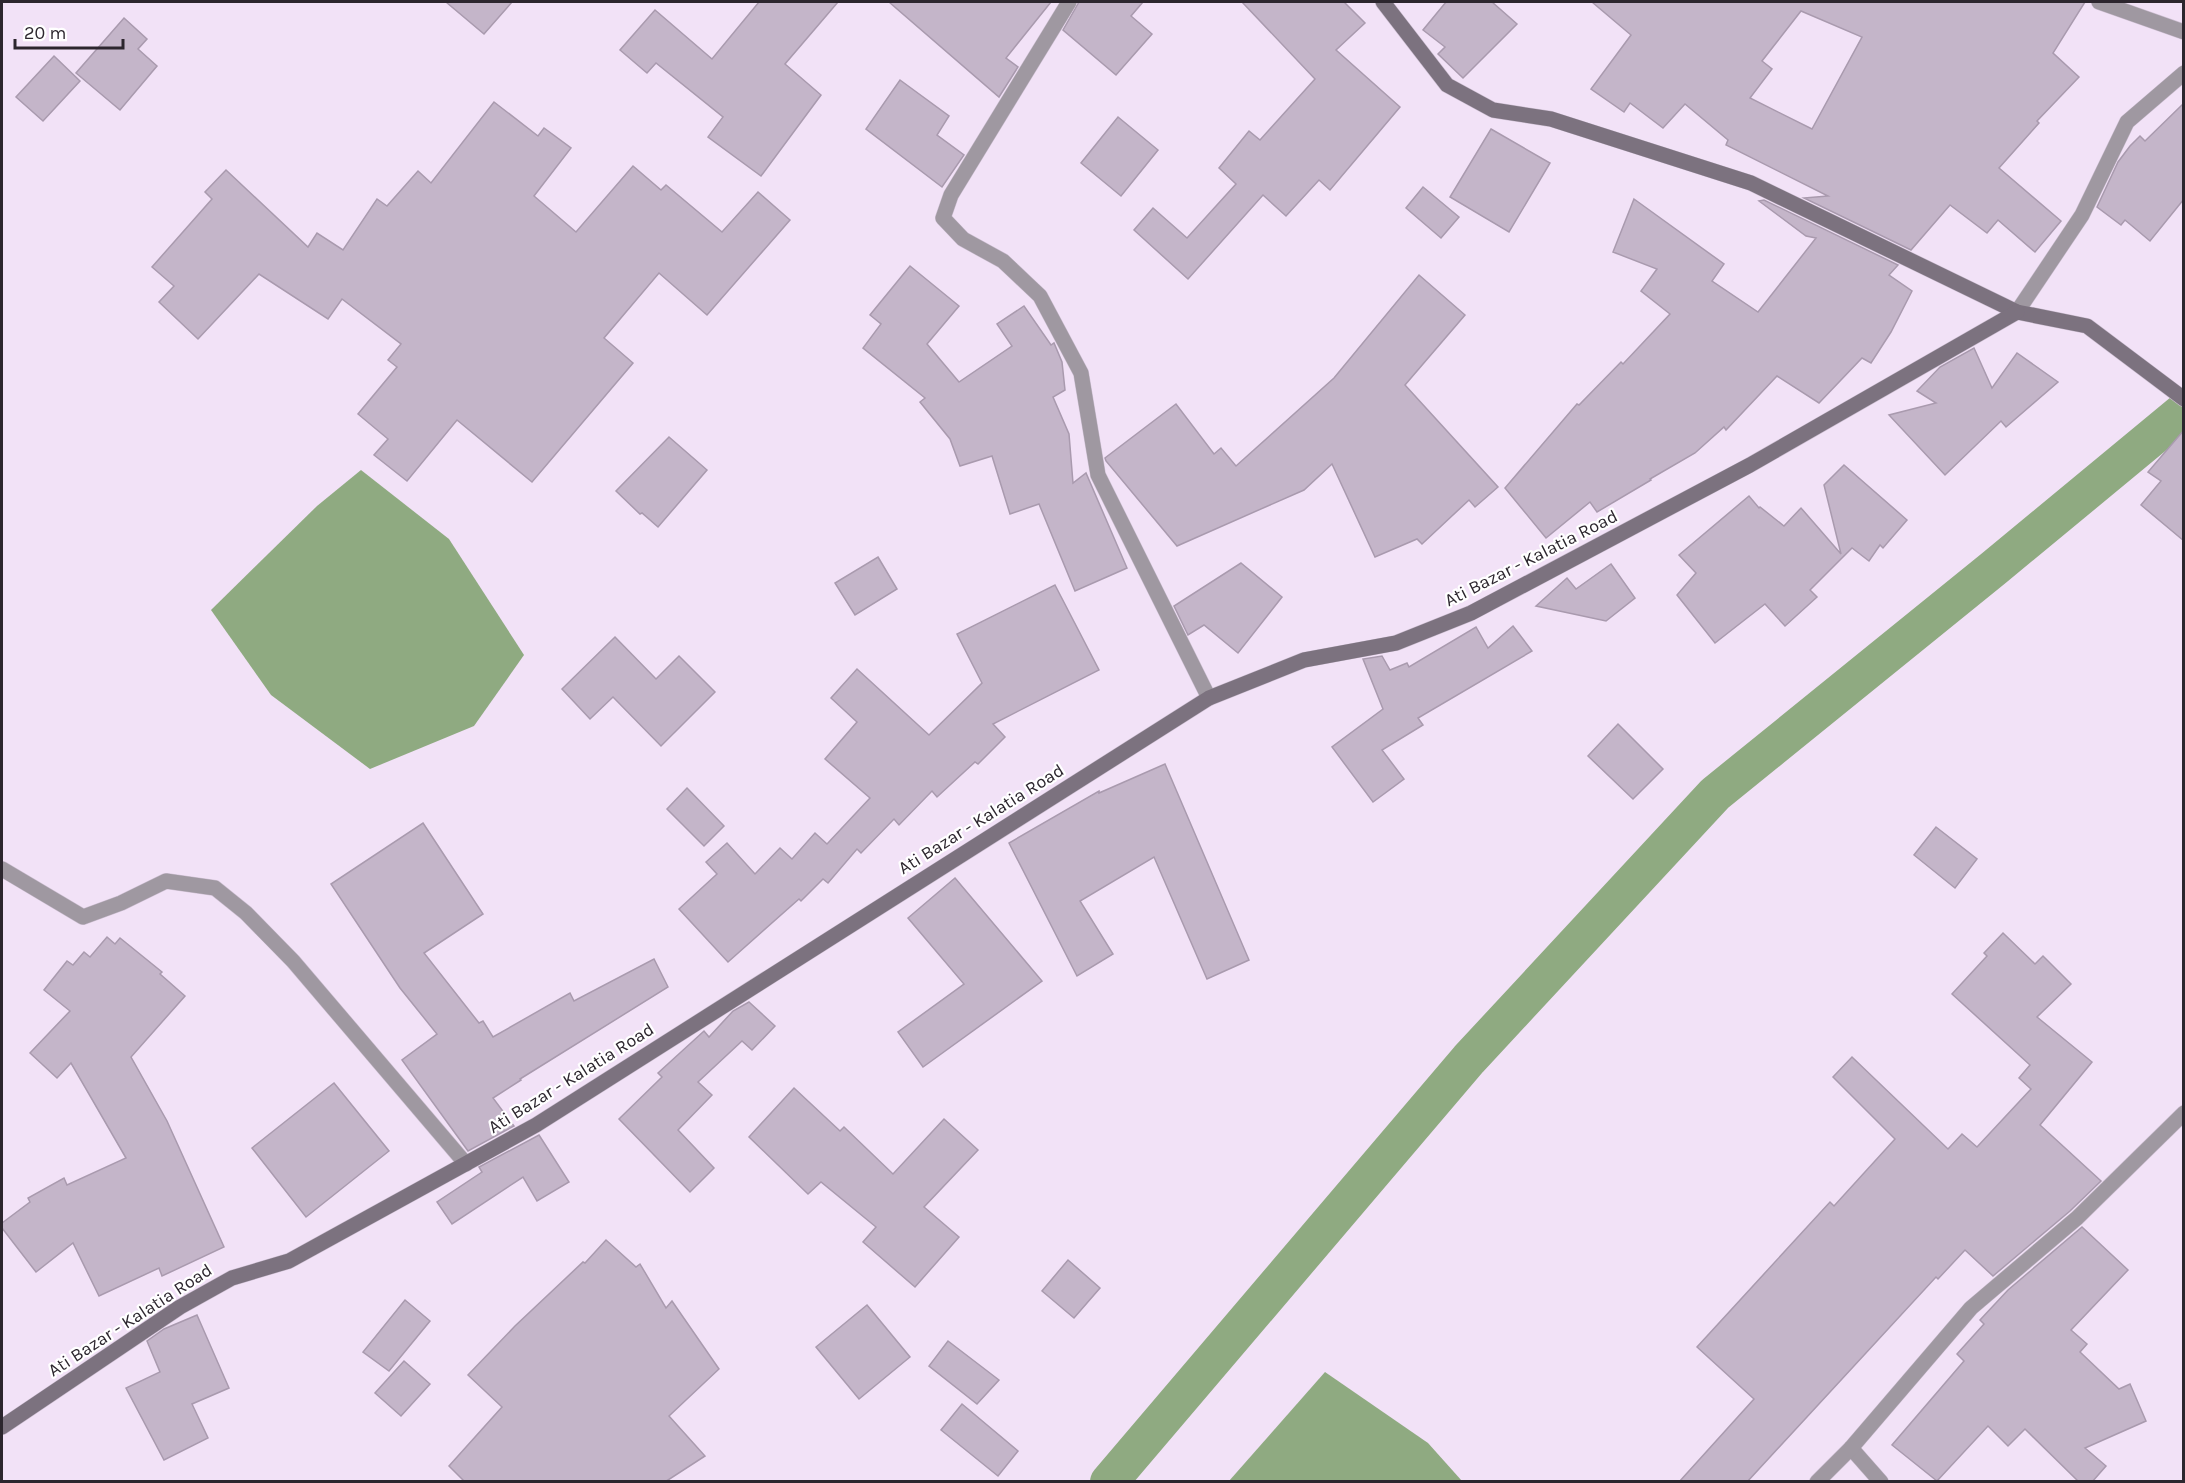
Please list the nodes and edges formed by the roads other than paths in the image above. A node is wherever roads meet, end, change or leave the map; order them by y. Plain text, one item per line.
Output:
1 (1069, 2) edge
2 (1383, 2) edge
3 (2099, 2) edge
4 (2184, 32) edge
5 (2184, 73) edge
6 (2016, 312) junction
7 (2184, 399) edge
8 (1209, 698) junction
9 (2, 870) edge
10 (2184, 1113) edge
11 (466, 1164) junction
12 (2, 1427) edge
13 (1851, 1448) junction
14 (1817, 1482) edge
15 (1881, 1482) edge

1 - 8 street
2 - 6 main road
3 - 4 street
5 - 6 street
6 - 7 main road
6 - 8 main road, Ati Bazar - Kalatia Road
8 - 11 main road, Ati Bazar - Kalatia Road
9 - 11 street
10 - 13 street
11 - 12 main road, Ati Bazar - Kalatia Road
13 - 14 street
13 - 15 street

